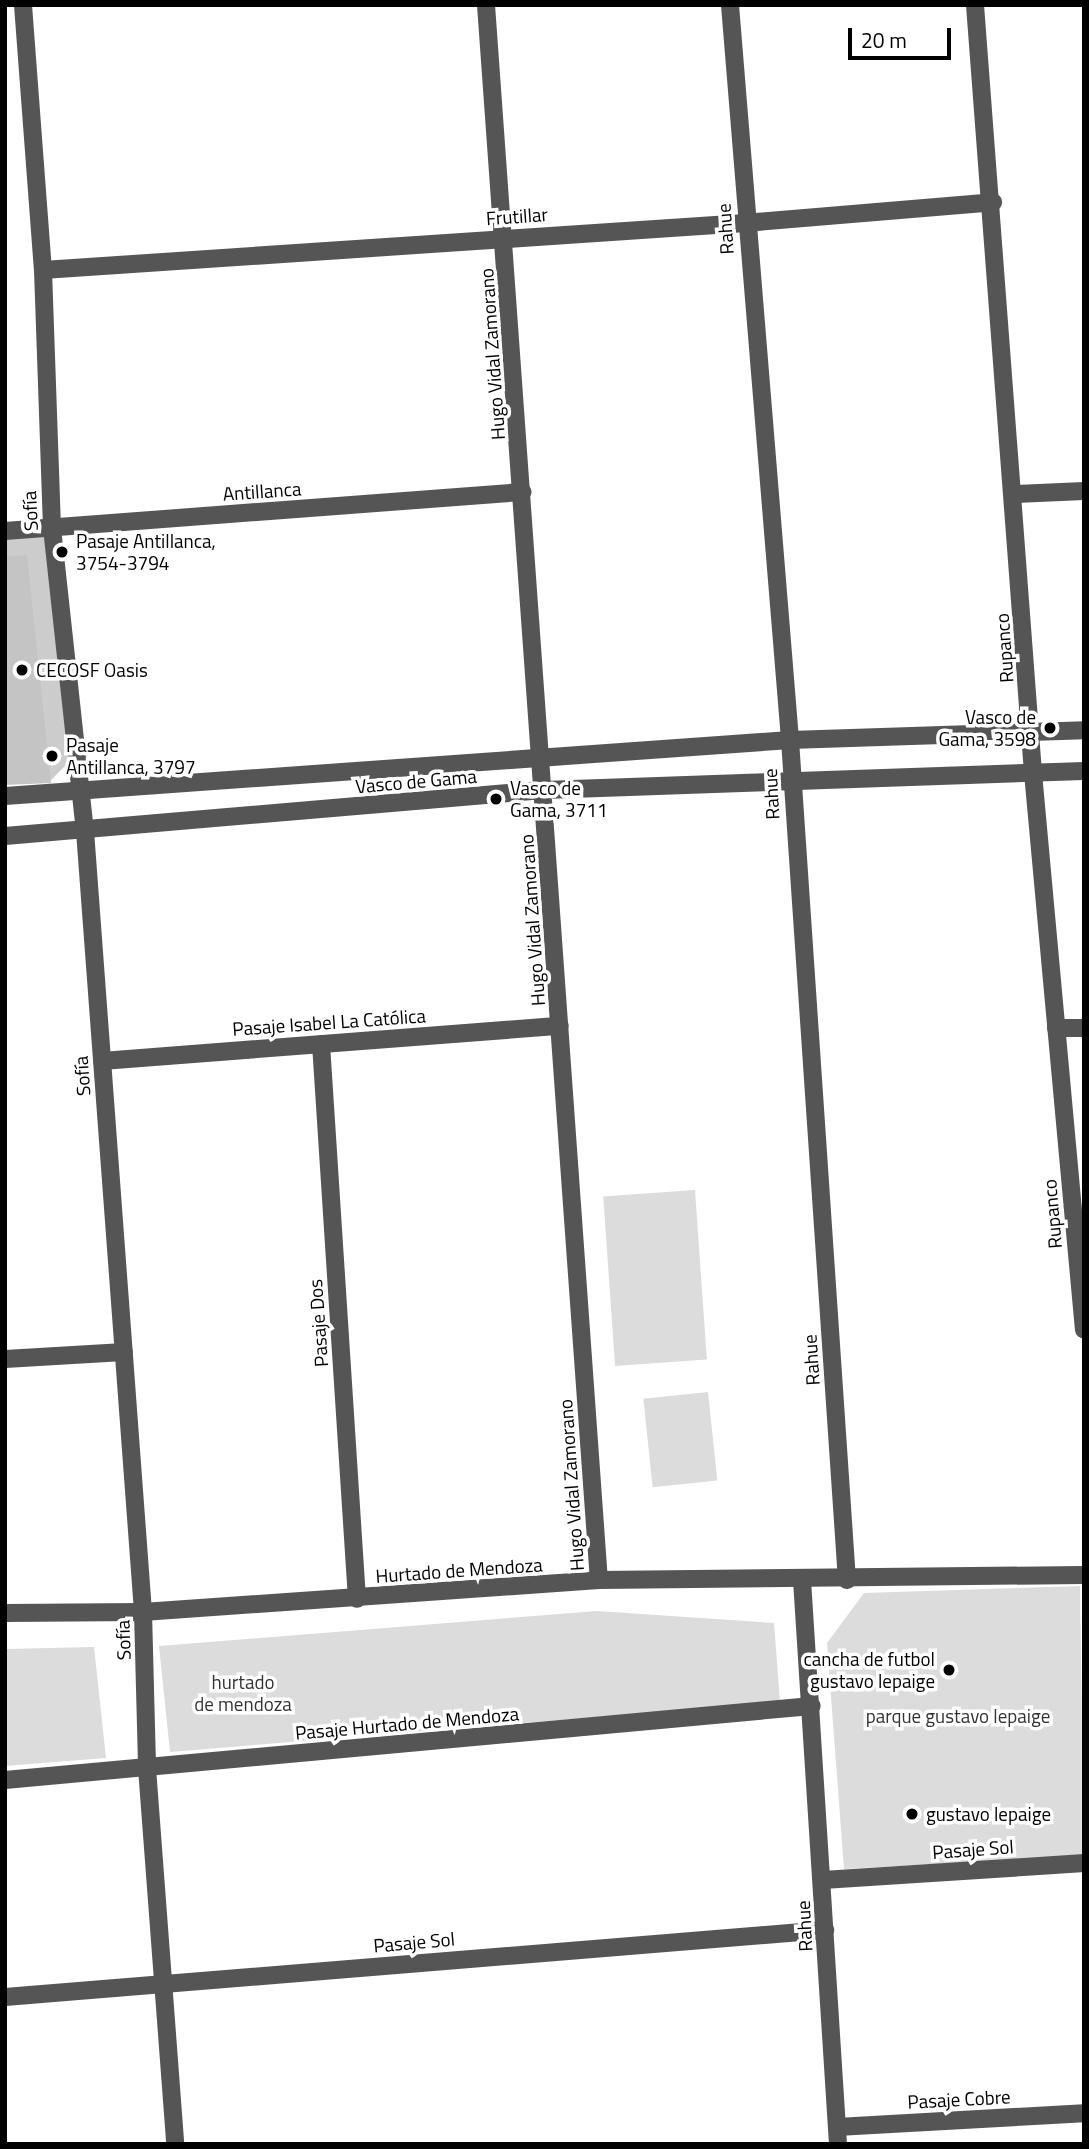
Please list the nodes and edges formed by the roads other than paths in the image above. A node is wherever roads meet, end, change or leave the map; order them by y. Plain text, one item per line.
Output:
1 (23, 5) edge
2 (485, 5) edge
3 (730, 5) edge
4 (975, 5) edge
5 (993, 202) junction
6 (745, 223) junction
7 (505, 237) junction
8 (43, 270) junction
9 (1084, 491) edge
10 (523, 492) junction
11 (1014, 494) junction
12 (52, 528) junction
13 (5, 531) edge
14 (1084, 730) edge
15 (1030, 731) junction
16 (790, 740) junction
17 (542, 757) junction
18 (1084, 772) edge
19 (1032, 773) junction
20 (791, 781) junction
21 (544, 790) junction
22 (82, 791) junction
23 (5, 796) edge
24 (85, 831) junction
25 (5, 836) edge
26 (560, 1026) junction
27 (1056, 1028) junction
28 (1084, 1028) edge
29 (321, 1044) junction
30 (102, 1061) junction
31 (1083, 1303) edge
32 (1084, 1330) edge
33 (124, 1352) junction
34 (5, 1359) edge
35 (1084, 1575) edge
36 (599, 1580) junction
37 (802, 1580) junction
38 (847, 1580) junction
39 (357, 1598) junction
40 (143, 1612) junction
41 (5, 1613) edge
42 (812, 1706) junction
43 (147, 1768) junction
44 (5, 1780) edge
45 (1084, 1863) edge
46 (823, 1880) junction
47 (825, 1930) junction
48 (162, 1984) junction
49 (5, 1997) edge
50 (1084, 2113) edge
51 (838, 2135) edge
52 (175, 2144) edge

1 - 8 street, Sofía
2 - 7 street, Hugo Vidal Zamorano
3 - 6 street, Rahue
4 - 5 street, Rupanco
5 - 6 street, Frutillar
5 - 11 street, Rupanco
6 - 7 street, Frutillar
6 - 16 street, Rahue
7 - 8 street, Frutillar
7 - 10 street, Hugo Vidal Zamorano
8 - 12 street, Sofía
9 - 11 street
10 - 12 street, Antillanca
10 - 17 street, Hugo Vidal Zamorano
11 - 15 street, Rupanco
12 - 13 street, Antillanca
12 - 22 street, Sofía
14 - 15 street, Vasco de Gama
15 - 16 street, Vasco de Gama
15 - 19 street, Rupanco
16 - 17 street, Vasco de Gama
16 - 20 street, Rahue
17 - 21 street, Hugo Vidal Zamorano
17 - 22 street, Vasco de Gama
18 - 19 street, Vasco de Gama
19 - 20 street, Vasco de Gama
19 - 27 street, Rupanco
20 - 21 street, Vasco de Gama
20 - 38 street, Rahue
21 - 24 street, Vasco de Gama
21 - 26 street, Hugo Vidal Zamorano
22 - 23 street, Vasco de Gama
22 - 24 street, Sofía
24 - 25 street, Vasco de Gama
24 - 30 street, Sofía
26 - 29 street, Pasaje Isabel La Católica
26 - 36 street, Hugo Vidal Zamorano
27 - 28 street
27 - 31 street, Rupanco
29 - 30 street, Pasaje Isabel La Católica
29 - 39 street, Pasaje Dos
30 - 33 street, Sofía
31 - 32 street, Rupanco
33 - 34 street
33 - 40 street, Sofía
35 - 38 street, Hurtado de Mendoza
36 - 37 street, Hurtado de Mendoza
36 - 39 street, Hurtado de Mendoza
37 - 38 street, Hurtado de Mendoza
37 - 42 street, Rahue
39 - 40 street, Hurtado de Mendoza
40 - 41 street, Hurtado de Mendoza
40 - 43 street, Sofía
42 - 43 street, Pasaje Hurtado de Mendoza
42 - 46 street, Rahue
43 - 44 street, Pasaje Hurtado de Mendoza
43 - 48 street, Sofía
45 - 46 street, Pasaje Sol
46 - 47 street, Rahue
47 - 48 street, Pasaje Sol
47 - 51 street, Rahue
48 - 49 street, Pasaje Sol
48 - 52 street, Sofía
50 - 51 street, Pasaje Cobre

